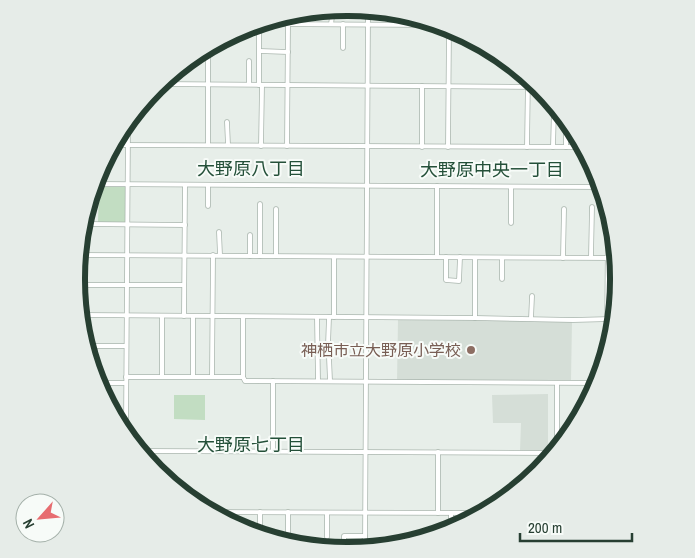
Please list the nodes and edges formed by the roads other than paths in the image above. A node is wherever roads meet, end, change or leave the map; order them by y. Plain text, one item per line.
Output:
1 (333, 17) edge
2 (368, 17) edge
3 (283, 24) edge
4 (288, 24) junction
5 (331, 24) junction
6 (343, 24) junction
7 (368, 24) junction
8 (415, 25) edge
9 (259, 31) edge
10 (449, 36) edge
11 (343, 48) dead end
12 (260, 51) junction
13 (288, 52) junction
14 (208, 57) edge
15 (249, 62) dead end
16 (171, 84) edge
17 (208, 84) junction
18 (249, 84) junction
19 (260, 85) junction
20 (288, 85) junction
21 (368, 85) junction
22 (422, 86) junction
23 (448, 86) junction
24 (526, 86) edge
25 (528, 88) edge
26 (554, 116) edge
27 (228, 122) dead end
28 (566, 133) edge
29 (128, 135) edge
30 (122, 144) edge
31 (128, 144) junction
32 (208, 146) junction
33 (228, 146) junction
34 (261, 146) junction
35 (287, 146) junction
36 (368, 146) junction
37 (448, 146) junction
38 (422, 147) junction
39 (527, 147) junction
40 (553, 147) junction
41 (566, 147) junction
42 (574, 147) edge
43 (103, 184) edge
44 (128, 184) junction
45 (184, 185) junction
46 (208, 185) junction
47 (368, 186) junction
48 (437, 186) junction
49 (511, 187) junction
50 (594, 188) edge
51 (260, 204) dead end
52 (208, 206) dead end
53 (592, 207) dead end
54 (276, 209) dead end
55 (564, 209) dead end
56 (91, 223) edge
57 (511, 223) dead end
58 (127, 224) junction
59 (185, 225) junction
60 (219, 232) dead end
61 (250, 235) dead end
62 (608, 245) edge
63 (86, 255) edge
64 (127, 255) junction
65 (184, 255) junction
66 (213, 255) junction
67 (220, 255) junction
68 (250, 256) junction
69 (260, 256) junction
70 (276, 256) junction
71 (367, 256) junction
72 (334, 257) junction
73 (437, 257) junction
74 (446, 257) junction
75 (460, 257) junction
76 (475, 258) junction
77 (502, 258) junction
78 (563, 258) junction
79 (591, 258) junction
80 (608, 258) junction
81 (502, 279) dead end
82 (85, 285) edge
83 (126, 285) junction
84 (184, 285) junction
85 (532, 296) dead end
86 (609, 306) edge
87 (88, 316) edge
88 (126, 316) junction
89 (162, 316) junction
90 (184, 316) junction
91 (193, 316) junction
92 (211, 316) junction
93 (243, 317) junction
94 (317, 317) junction
95 (331, 317) junction
96 (367, 317) junction
97 (475, 318) junction
98 (531, 319) junction
99 (607, 319) edge
100 (328, 345) dead end
101 (95, 346) joint
102 (126, 346) junction
103 (95, 350) edge
104 (329, 356) dead end
105 (162, 376) junction
106 (193, 376) junction
107 (212, 376) junction
108 (126, 377) junction
109 (243, 377) junction
110 (274, 381) junction
111 (318, 381) junction
112 (330, 382) junction
113 (366, 382) junction
114 (106, 383) edge
115 (126, 383) junction
116 (557, 383) junction
117 (589, 383) edge
118 (126, 420) edge
119 (557, 438) edge
120 (148, 450) edge
121 (273, 451) junction
122 (366, 452) junction
123 (438, 452) junction
124 (544, 453) edge
125 (225, 512) edge
126 (260, 512) junction
127 (288, 512) junction
128 (327, 513) junction
129 (366, 513) junction
130 (438, 513) junction
131 (451, 513) junction
132 (468, 513) edge
133 (451, 521) edge
134 (260, 527) edge
135 (288, 535) edge
136 (365, 536) junction
137 (327, 537) dead end
138 (365, 541) edge
139 (344, 542) edge

1 - 5 street
2 - 7 street
3 - 4 street
4 - 5 street
4 - 13 street
5 - 6 street
6 - 7 street
6 - 11 street
7 - 8 street
7 - 21 street
9 - 12 street
10 - 23 street
12 - 13 street
12 - 19 street
13 - 20 street
14 - 17 street
15 - 18 street
16 - 17 street
17 - 18 street
17 - 32 street
18 - 19 street
19 - 20 street
19 - 34 street
20 - 21 street
20 - 35 street
21 - 22 street
21 - 36 street
22 - 23 street
22 - 38 street
23 - 24 street
23 - 37 street
25 - 39 street
26 - 40 street
27 - 33 street
28 - 41 street
29 - 31 street
30 - 31 street
31 - 32 street
31 - 44 street
32 - 33 street
33 - 34 street
34 - 35 street
35 - 36 street
36 - 38 street
36 - 47 street
37 - 38 street
37 - 39 street
39 - 40 street
40 - 41 street
41 - 42 street
43 - 44 street
44 - 45 street
44 - 58 street
45 - 46 street
45 - 59 street
46 - 47 street
46 - 52 street
47 - 48 street
47 - 71 street
48 - 49 street
48 - 73 street
49 - 50 street
49 - 57 street
51 - 69 street
53 - 79 street
54 - 70 street
55 - 78 street
56 - 58 street
58 - 59 street
58 - 64 street
59 - 65 street
60 - 67 street
61 - 68 street
62 - 80 street
63 - 64 street
64 - 65 street
64 - 83 street
65 - 66 street
65 - 84 street
66 - 67 street
66 - 92 street
67 - 68 street
68 - 69 street
69 - 70 street
70 - 72 street
71 - 72 street
71 - 73 street
71 - 96 street
72 - 95 street
73 - 74 street
74 - 75 street
74 - 75 street
75 - 76 street
76 - 77 street
76 - 97 street
77 - 78 street
77 - 81 street
78 - 79 street
79 - 80 street
80 - 86 street
82 - 83 street
83 - 84 street
83 - 88 street
84 - 90 street
85 - 98 street
87 - 88 street
88 - 89 street
88 - 102 street
89 - 90 street
89 - 105 street
90 - 91 street
91 - 92 street
91 - 106 street
92 - 93 street
92 - 107 street
93 - 94 street
93 - 109 street
94 - 95 street
94 - 111 street
95 - 96 street
95 - 100 street
96 - 97 street
96 - 113 street
97 - 98 street
98 - 99 street
101 - 102 street
101 - 103 street
102 - 108 street
104 - 112 street
105 - 106 street
105 - 108 street
106 - 107 street
107 - 109 street
108 - 115 street
109 - 110 street
110 - 111 street
110 - 121 street
111 - 112 street
112 - 113 street
113 - 116 street
113 - 122 street
114 - 115 street
115 - 118 street
116 - 117 street
116 - 119 street
120 - 121 street
121 - 122 street
122 - 123 street
122 - 129 street
123 - 124 street
123 - 130 street
125 - 126 street
126 - 127 street
126 - 134 street
127 - 128 street
127 - 135 street
128 - 129 street
128 - 137 street
129 - 130 street
129 - 136 street
130 - 131 street
131 - 132 street
131 - 133 street
136 - 138 street
136 - 139 street

